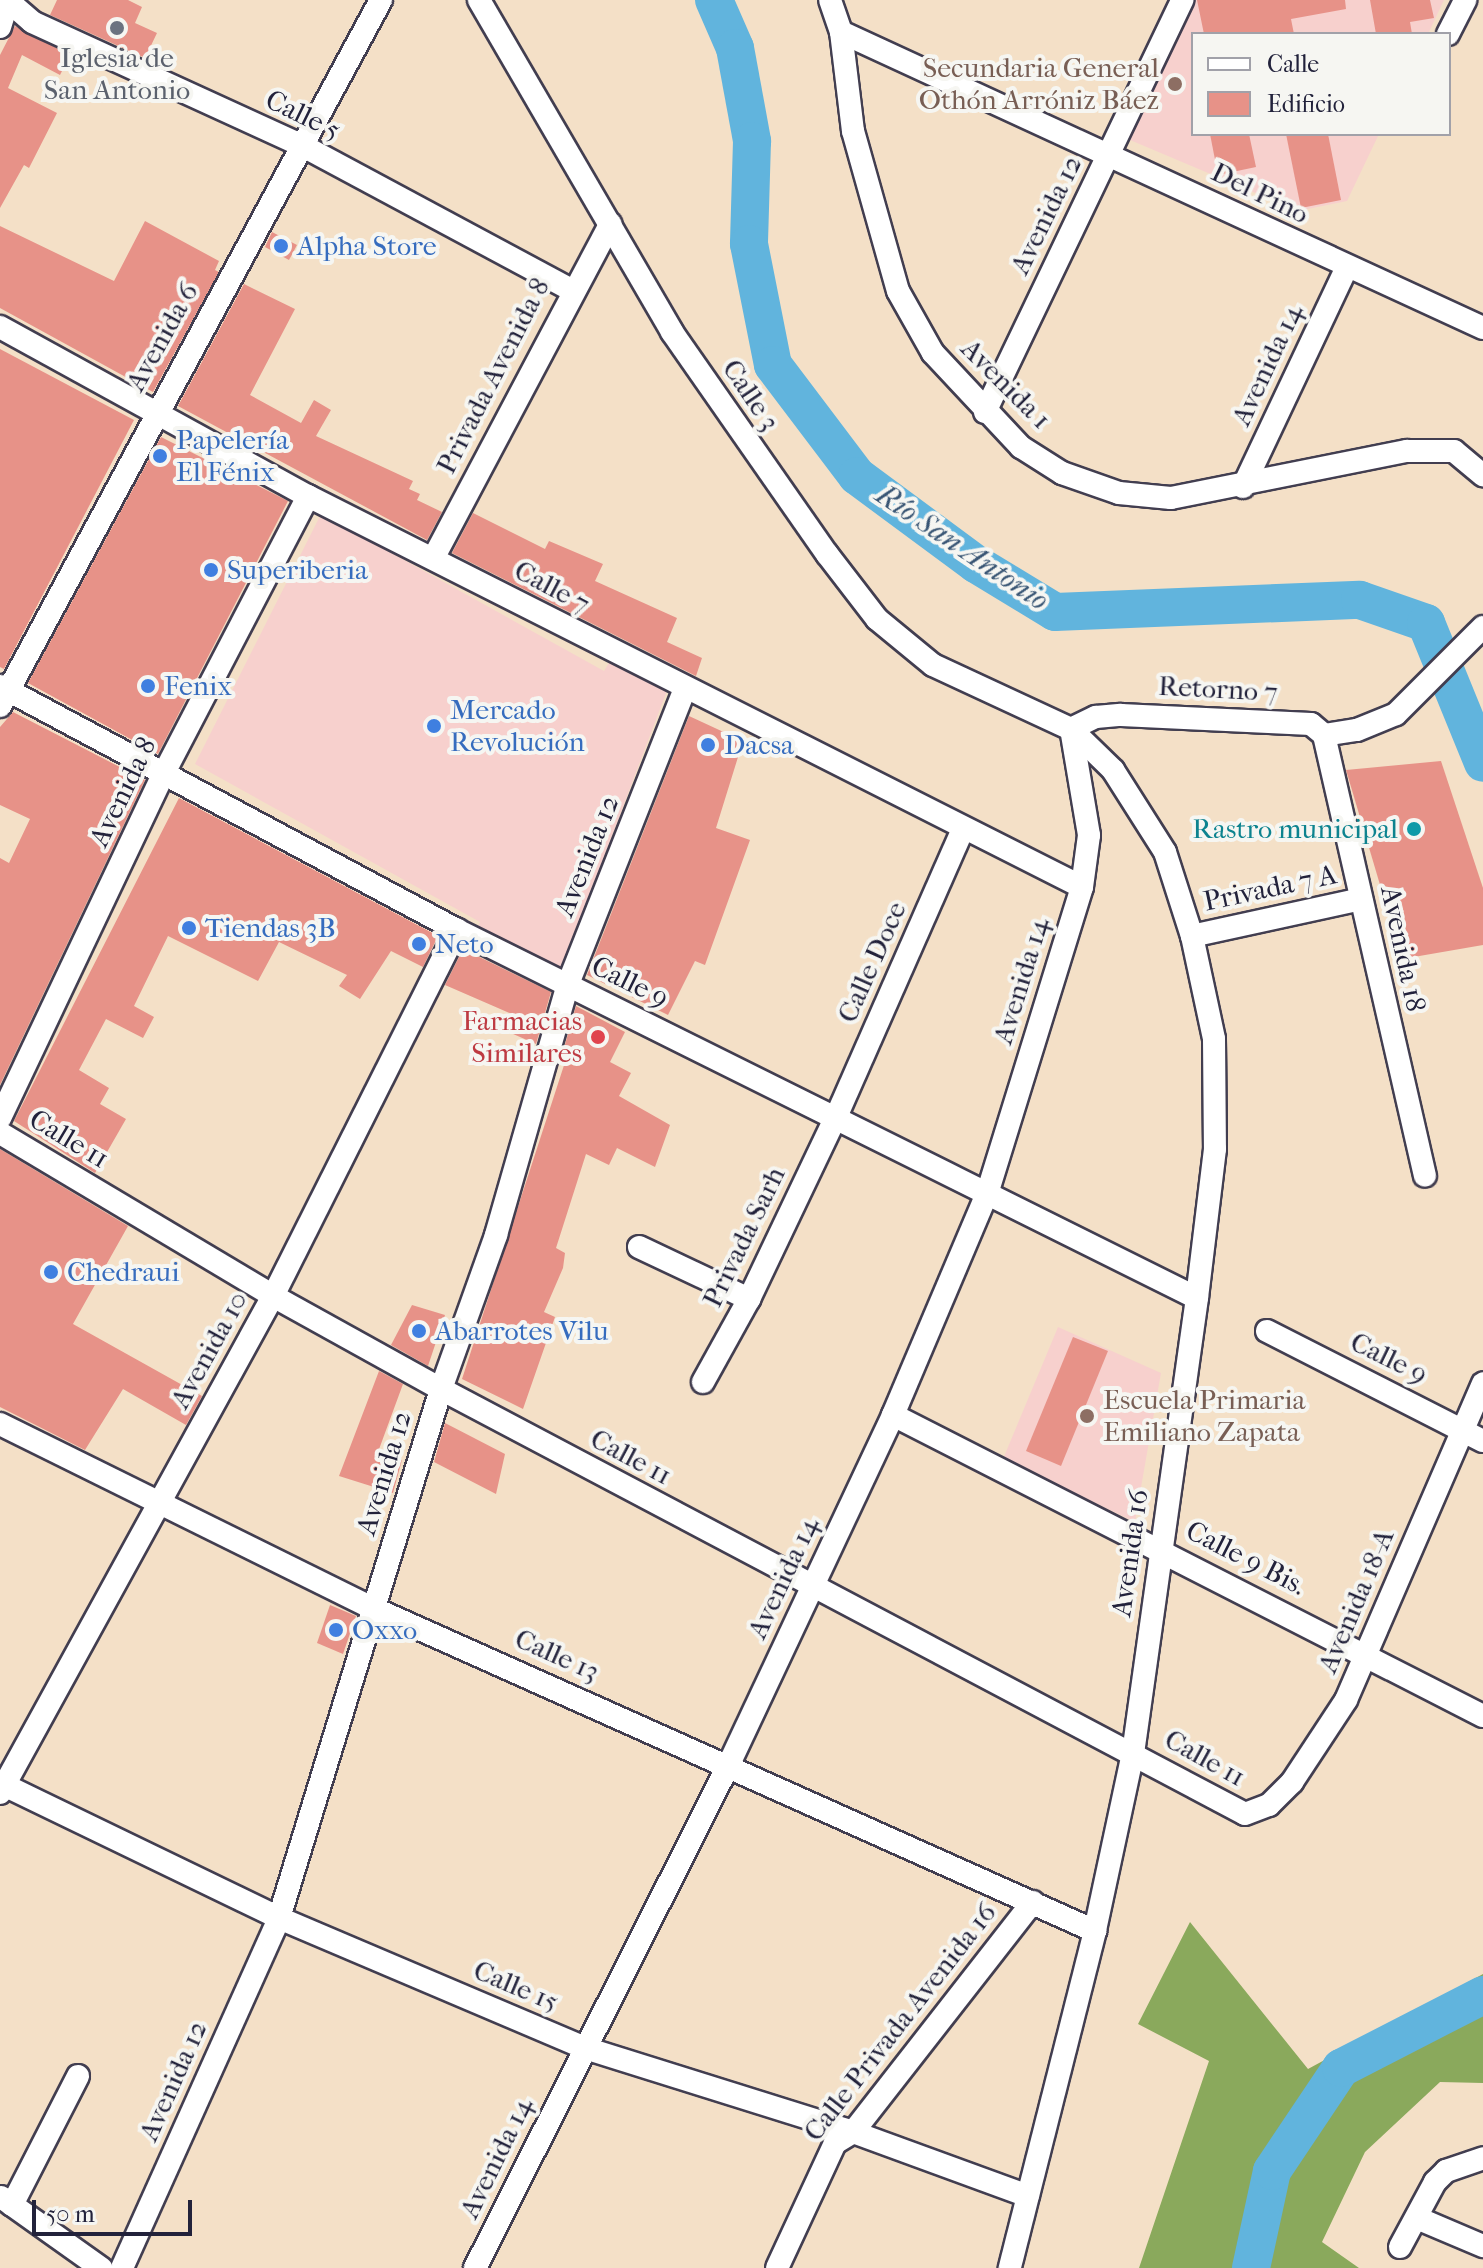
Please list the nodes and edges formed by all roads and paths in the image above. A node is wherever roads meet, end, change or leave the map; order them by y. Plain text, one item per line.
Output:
1 (381, 0) edge
2 (479, 0) edge
3 (830, 0) edge
4 (1182, 0) edge
5 (1465, 0) edge
6 (8, 2) edge
7 (0, 27) edge
8 (841, 32) junction
9 (1449, 32) edge
10 (303, 146) junction
11 (1110, 152) junction
12 (610, 224) junction
13 (1346, 269) junction
14 (571, 290) junction
15 (0, 327) edge
16 (1483, 328) edge
17 (156, 409) junction
18 (985, 412) junction
19 (1483, 475) edge
20 (1243, 487) junction
21 (308, 496) junction
22 (434, 557) junction
23 (1483, 627) edge
24 (685, 688) junction
25 (2, 694) edge
26 (1071, 729) junction
27 (1324, 735) junction
28 (164, 773) junction
29 (962, 831) junction
30 (1082, 887) junction
31 (1361, 899) junction
32 (457, 930) junction
33 (1192, 936) junction
34 (568, 984) junction
35 (836, 1117) junction
36 (0, 1118) edge
37 (0, 1133) edge
38 (1425, 1176) dead end
39 (987, 1194) junction
40 (639, 1247) dead end
41 (273, 1296) junction
42 (1197, 1298) junction
43 (749, 1299) junction
44 (1267, 1331) dead end
45 (703, 1382) dead end
46 (1483, 1383) edge
47 (441, 1389) junction
48 (893, 1415) junction
49 (0, 1424) edge
50 (1473, 1435) edge
51 (157, 1504) junction
52 (1161, 1548) junction
53 (811, 1588) junction
54 (375, 1609) junction
55 (1367, 1655) junction
56 (1483, 1716) edge
57 (1133, 1753) junction
58 (729, 1764) junction
59 (1, 1787) edge
60 (1245, 1814) joint
61 (1033, 1902) junction
62 (279, 1918) junction
63 (1095, 1931) junction
64 (585, 2048) junction
65 (78, 2076) dead end
66 (853, 2132) junction
67 (1483, 2158) edge
68 (1028, 2196) junction
69 (6, 2201) edge
70 (1417, 2218) junction
71 (1483, 2246) edge
72 (1400, 2247) dead end
73 (101, 2268) edge
74 (122, 2268) edge
75 (475, 2268) edge
76 (777, 2268) edge
77 (1010, 2268) edge

1 - 10 street, Avenida 6
2 - 12 street, Calle 3
3 - 8 street, Avenida 1
4 - 11 street, Avenida 12
5 - 9 street
6 - 7 street
6 - 10 street, Calle 5
8 - 11 street, Del Pino
8 - 18 street, Avenida 1
10 - 14 street, Calle 5
10 - 17 street, Avenida 6
11 - 13 street, Del Pino
11 - 18 street, Avenida 12
12 - 14 street, Privada Avenida 8
12 - 26 street, Calle 3
13 - 16 street, Del Pino
13 - 20 street, Avenida 14
14 - 22 street, Privada Avenida 8
15 - 17 street, Calle 7
17 - 21 street, Calle 7
17 - 25 street, Avenida 6
18 - 20 street, Avenida 1
19 - 20 street, Avenida 1
21 - 22 street, Calle 7
21 - 28 street, Avenida 8
22 - 24 street, Calle 7
23 - 27 street, Retorno 7
24 - 29 street, Calle 7
24 - 34 street, Avenida 12
25 - 28 street, Calle 9
26 - 27 street, Retorno 7
26 - 30 street
26 - 33 street, Avenida 16
27 - 31 street, Avenida 18
28 - 32 street, Calle 9
28 - 36 street, Avenida 8
29 - 30 street, Calle 7
29 - 35 street, Calle Doce
30 - 39 street, Avenida 14
31 - 33 street, Privada 7 A
31 - 38 street, Avenida 18
32 - 34 street, Calle 9
32 - 41 street, Avenida 10
33 - 42 street, Avenida 16
34 - 35 street, Calle 9
34 - 47 street, Avenida 12
35 - 39 street, Calle 9
35 - 43 street, Privada Sarh
37 - 41 street, Calle 11
39 - 42 street, Calle 9
39 - 48 street, Avenida 14
40 - 43 street
41 - 47 street, Calle 11
41 - 51 street, Avenida 10
42 - 52 street, Avenida 16
43 - 45 street, Privada Sarh
44 - 50 street, Calle 9
46 - 50 street, Avenida 18-A
47 - 53 street, Calle 11
47 - 54 street, Avenida 12
48 - 52 street, Calle 9 Bis.
48 - 53 street, Avenida 14
49 - 51 street, Calle 13
50 - 55 street, Avenida 18-A
51 - 54 street, Calle 13
51 - 59 street, Avenida 10
52 - 55 street, Calle 9 Bis.
52 - 57 street, Avenida 16
53 - 57 street, Calle 11
53 - 58 street, Avenida 14
54 - 58 street, Calle 13
54 - 62 street, Avenida 12
55 - 56 street, Calle 9 Bis.
55 - 60 street, Avenida 18-A
57 - 60 street, Calle 11
57 - 63 street, Avenida 16
58 - 61 street, Calle 13
58 - 64 street, Avenida 14
59 - 62 street, Calle 15
61 - 63 street, Calle 13
61 - 66 street, Calle Privada Avenida 16
62 - 64 street, Calle 15
62 - 74 street, Avenida 12
63 - 68 street, Avenida 16
64 - 66 street, Calle 15
64 - 75 street, Avenida 14
65 - 69 street
66 - 68 street, Calle 15
66 - 76 street, Calle Privada Avenida 16
67 - 70 street
68 - 77 street, Avenida 16
69 - 73 street
70 - 71 street
70 - 72 street

